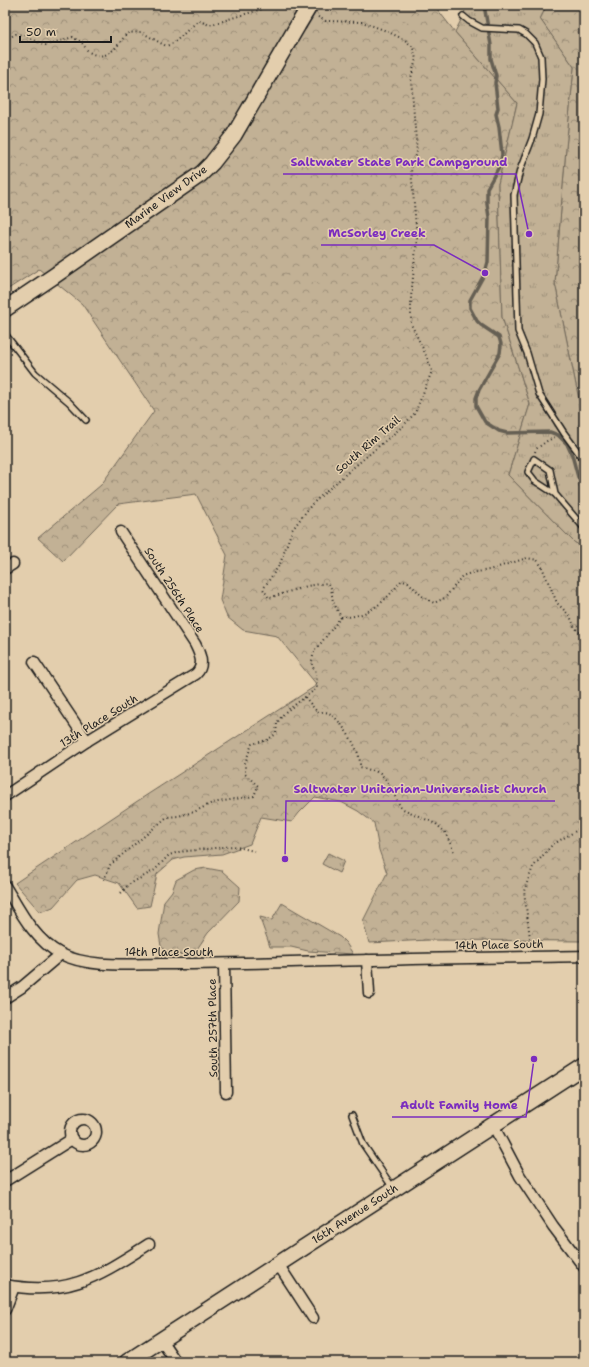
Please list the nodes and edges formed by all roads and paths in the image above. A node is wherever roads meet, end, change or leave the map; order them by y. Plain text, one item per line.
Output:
1 (307, 9) edge
2 (463, 16) dead end
3 (5, 40) edge
4 (5, 309) edge
5 (5, 334) edge
6 (86, 420) dead end
7 (547, 441) dead end
8 (534, 459) junction
9 (584, 460) edge
10 (556, 494) junction
11 (584, 528) edge
12 (121, 532) dead end
13 (341, 617) junction
14 (584, 636) edge
15 (34, 662) dead end
16 (201, 663) joint
17 (305, 697) junction
18 (87, 741) junction
19 (5, 796) edge
20 (584, 828) edge
21 (254, 851) dead end
22 (454, 854) dead end
23 (104, 880) dead end
24 (5, 886) edge
25 (121, 893) dead end
26 (61, 954) junction
27 (584, 956) edge
28 (532, 957) junction
29 (367, 960) junction
30 (224, 964) junction
31 (369, 993) dead end
32 (5, 998) edge
33 (584, 1066) edge
34 (226, 1092) dead end
35 (352, 1115) dead end
36 (492, 1125) junction
37 (72, 1139) dead end
38 (5, 1180) edge
39 (394, 1189) junction
40 (149, 1244) dead end
41 (278, 1264) junction
42 (584, 1267) edge
43 (9, 1286) edge
44 (5, 1310) edge
45 (313, 1318) dead end
46 (161, 1340) junction
47 (127, 1362) edge
48 (176, 1362) edge

1 - 3 path, South Rim Trail
1 - 4 main road, Marine View Drive, bridge
1 - 13 path, South Rim Trail
2 - 9 lane
5 - 6 lane
7 - 8 path
8 - 10 lane
8 - 10 lane
10 - 11 lane
12 - 16 street, South 256th Place
13 - 14 path
13 - 17 path
15 - 18 street
16 - 18 street, 13th Place South
17 - 22 path
17 - 23 path
18 - 19 street, 13th Place South
20 - 28 path
21 - 25 path
24 - 26 street, 14th Place South
26 - 30 street, 14th Place South
26 - 32 street
27 - 28 street, 14th Place South
28 - 29 street, 14th Place South
29 - 30 street, 14th Place South
29 - 31 street
30 - 34 street, South 257th Place
33 - 36 main road, 16th Avenue South
35 - 39 lane
36 - 39 main road, 16th Avenue South
36 - 42 street
37 - 38 street
39 - 41 main road, 16th Avenue South
40 - 43 street
41 - 45 street
41 - 46 main road, 16th Avenue South
43 - 44 street
46 - 47 main road, 16th Avenue South
46 - 48 street

